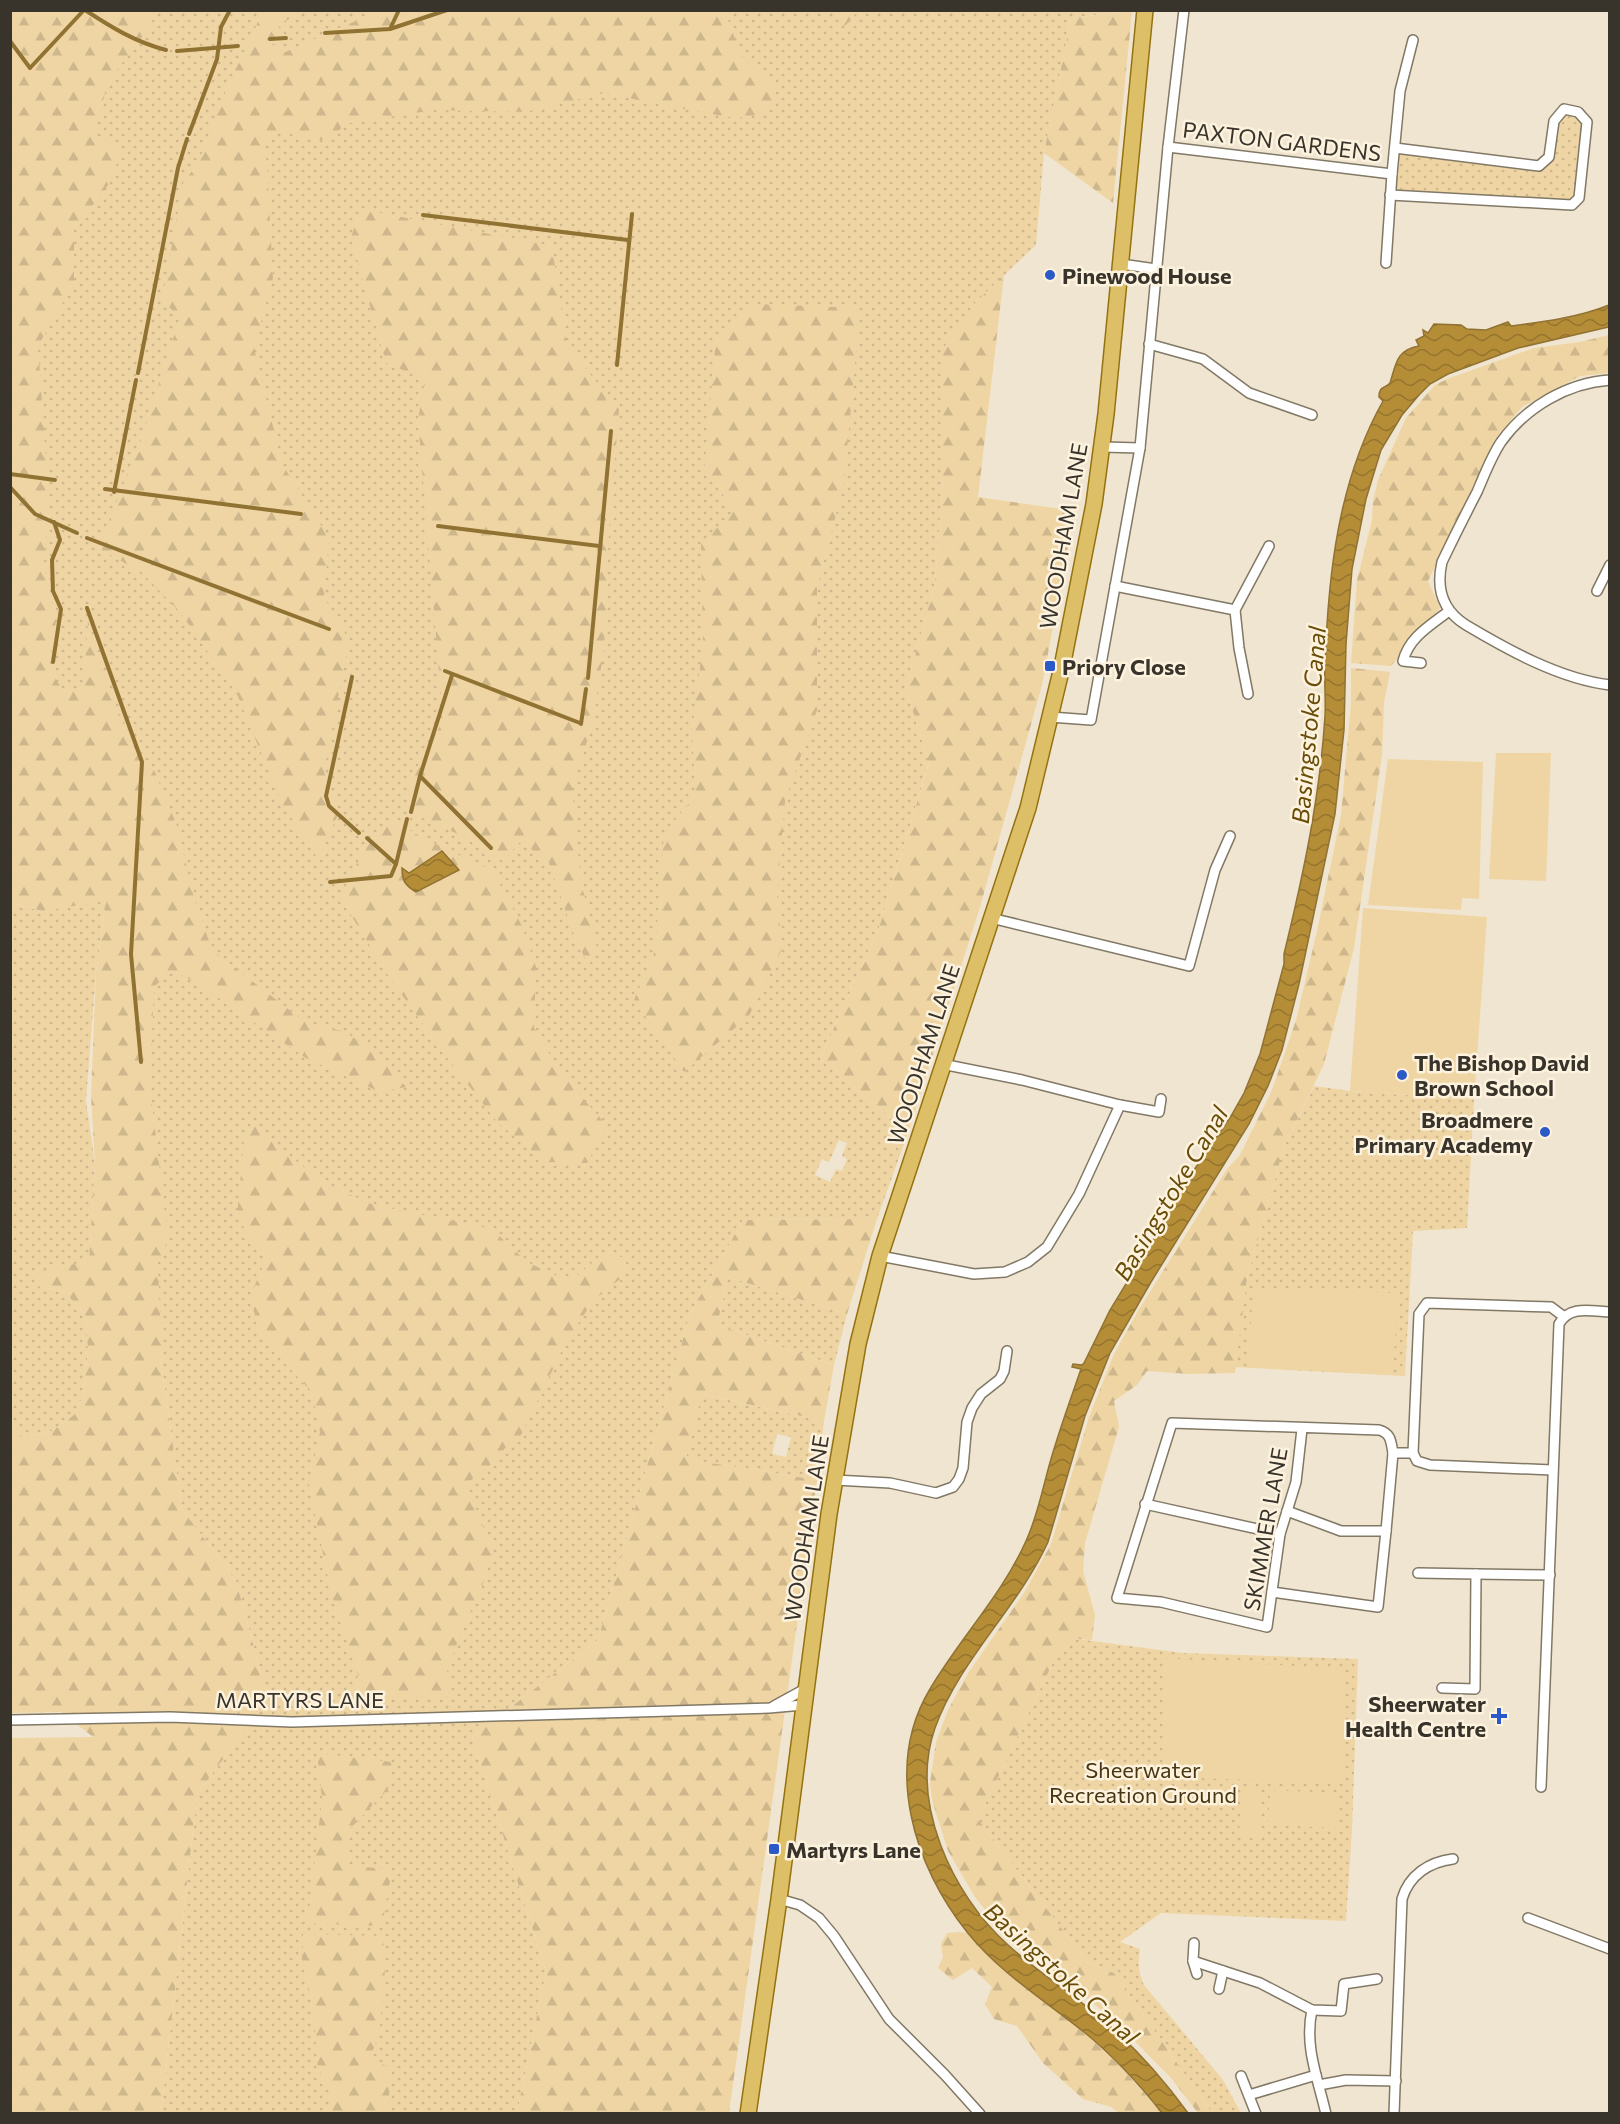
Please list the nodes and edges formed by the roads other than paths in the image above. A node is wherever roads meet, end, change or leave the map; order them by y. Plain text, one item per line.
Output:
1 (1145, 10) edge
2 (1183, 15) edge
3 (1413, 40) dead end
4 (1168, 147) junction
5 (1395, 148) junction
6 (1392, 174) junction
7 (1390, 195) junction
8 (1386, 263) dead end
9 (1121, 264) junction
10 (1156, 268) junction
11 (1149, 344) junction
12 (1610, 380) edge
13 (1312, 415) dead end
14 (1103, 447) junction
15 (1140, 448) junction
16 (1269, 546) dead end
17 (1610, 565) edge
18 (1115, 586) junction
19 (1597, 591) dead end
20 (1235, 610) junction
21 (1449, 611) junction
22 (1421, 663) dead end
23 (1610, 684) edge
24 (1248, 694) dead end
25 (1050, 717) junction
26 (1230, 836) dead end
27 (991, 918) junction
28 (942, 1065) junction
29 (1161, 1099) dead end
30 (1120, 1105) junction
31 (880, 1256) junction
32 (1610, 1312) edge
33 (1563, 1316) junction
34 (1007, 1351) dead end
35 (1302, 1429) junction
36 (1393, 1453) junction
37 (1413, 1453) junction
38 (1552, 1470) junction
39 (835, 1480) junction
40 (1145, 1504) junction
41 (1287, 1511) junction
42 (1386, 1532) junction
43 (1280, 1534) junction
44 (1418, 1573) dead end
45 (1476, 1574) junction
46 (1550, 1575) junction
47 (1272, 1592) junction
48 (1442, 1688) dead end
49 (805, 1689) junction
50 (803, 1705) junction
51 (769, 1708) junction
52 (10, 1720) edge
53 (1541, 1787) dead end
54 (1453, 1859) dead end
55 (779, 1899) junction
56 (1528, 1918) dead end
57 (1194, 1943) dead end
58 (1610, 1949) edge
59 (1193, 1961) junction
60 (1223, 1971) junction
61 (1197, 1974) dead end
62 (1377, 1979) dead end
63 (1219, 1989) dead end
64 (1312, 2010) junction
65 (1241, 2076) dead end
66 (1318, 2080) junction
67 (1395, 2081) junction
68 (1249, 2095) junction
69 (748, 2114) edge
70 (980, 2114) edge
71 (1256, 2114) edge
72 (1326, 2114) edge
73 (1394, 2114) edge

1 - 9 main road, WOODHAM LANE
2 - 4 street, PAXTON GARDENS
3 - 5 street, PAXTON GARDENS
4 - 6 street, PAXTON GARDENS
4 - 10 street, PAXTON GARDENS
5 - 6 street, PAXTON GARDENS
5 - 7 street, PAXTON GARDENS
6 - 7 street, PAXTON GARDENS
7 - 8 street, PAXTON GARDENS
9 - 10 street
9 - 14 main road, WOODHAM LANE
10 - 11 street, PAXTON GARDENS
11 - 13 street
11 - 15 street, PAXTON GARDENS
12 - 21 street
14 - 15 street
14 - 25 main road, WOODHAM LANE
15 - 18 street
16 - 20 street
17 - 19 street
18 - 20 street
18 - 25 street
20 - 24 street
21 - 22 street
21 - 23 street
25 - 27 main road, WOODHAM LANE
26 - 27 street
27 - 28 main road, WOODHAM LANE
28 - 30 street
28 - 31 main road, WOODHAM LANE
29 - 30 street
30 - 31 street
31 - 39 main road, WOODHAM LANE
32 - 33 street
33 - 37 street
33 - 38 street
34 - 39 street
35 - 36 street
35 - 40 street
35 - 41 street, SKIMMER LANE
36 - 37 street
36 - 42 street
37 - 38 street
38 - 46 street
39 - 49 main road, WOODHAM LANE
40 - 43 street
40 - 47 street, SKIMMER LANE
41 - 42 street
41 - 43 street, SKIMMER LANE
42 - 47 street
43 - 47 street, SKIMMER LANE
44 - 45 street
45 - 46 street
45 - 48 street
46 - 53 street
49 - 50 main road, WOODHAM LANE
49 - 51 street, MARTYRS LANE
50 - 51 street, MARTYRS LANE
50 - 55 main road, WOODHAM LANE
51 - 52 street, MARTYRS LANE
54 - 67 street
55 - 69 main road, WOODHAM LANE
55 - 70 street
56 - 58 street
57 - 59 street
59 - 60 street
59 - 61 street
60 - 63 street
60 - 64 street
62 - 64 street
64 - 66 street
65 - 68 street
66 - 67 street
66 - 68 street
66 - 72 street
67 - 73 street
68 - 71 street

